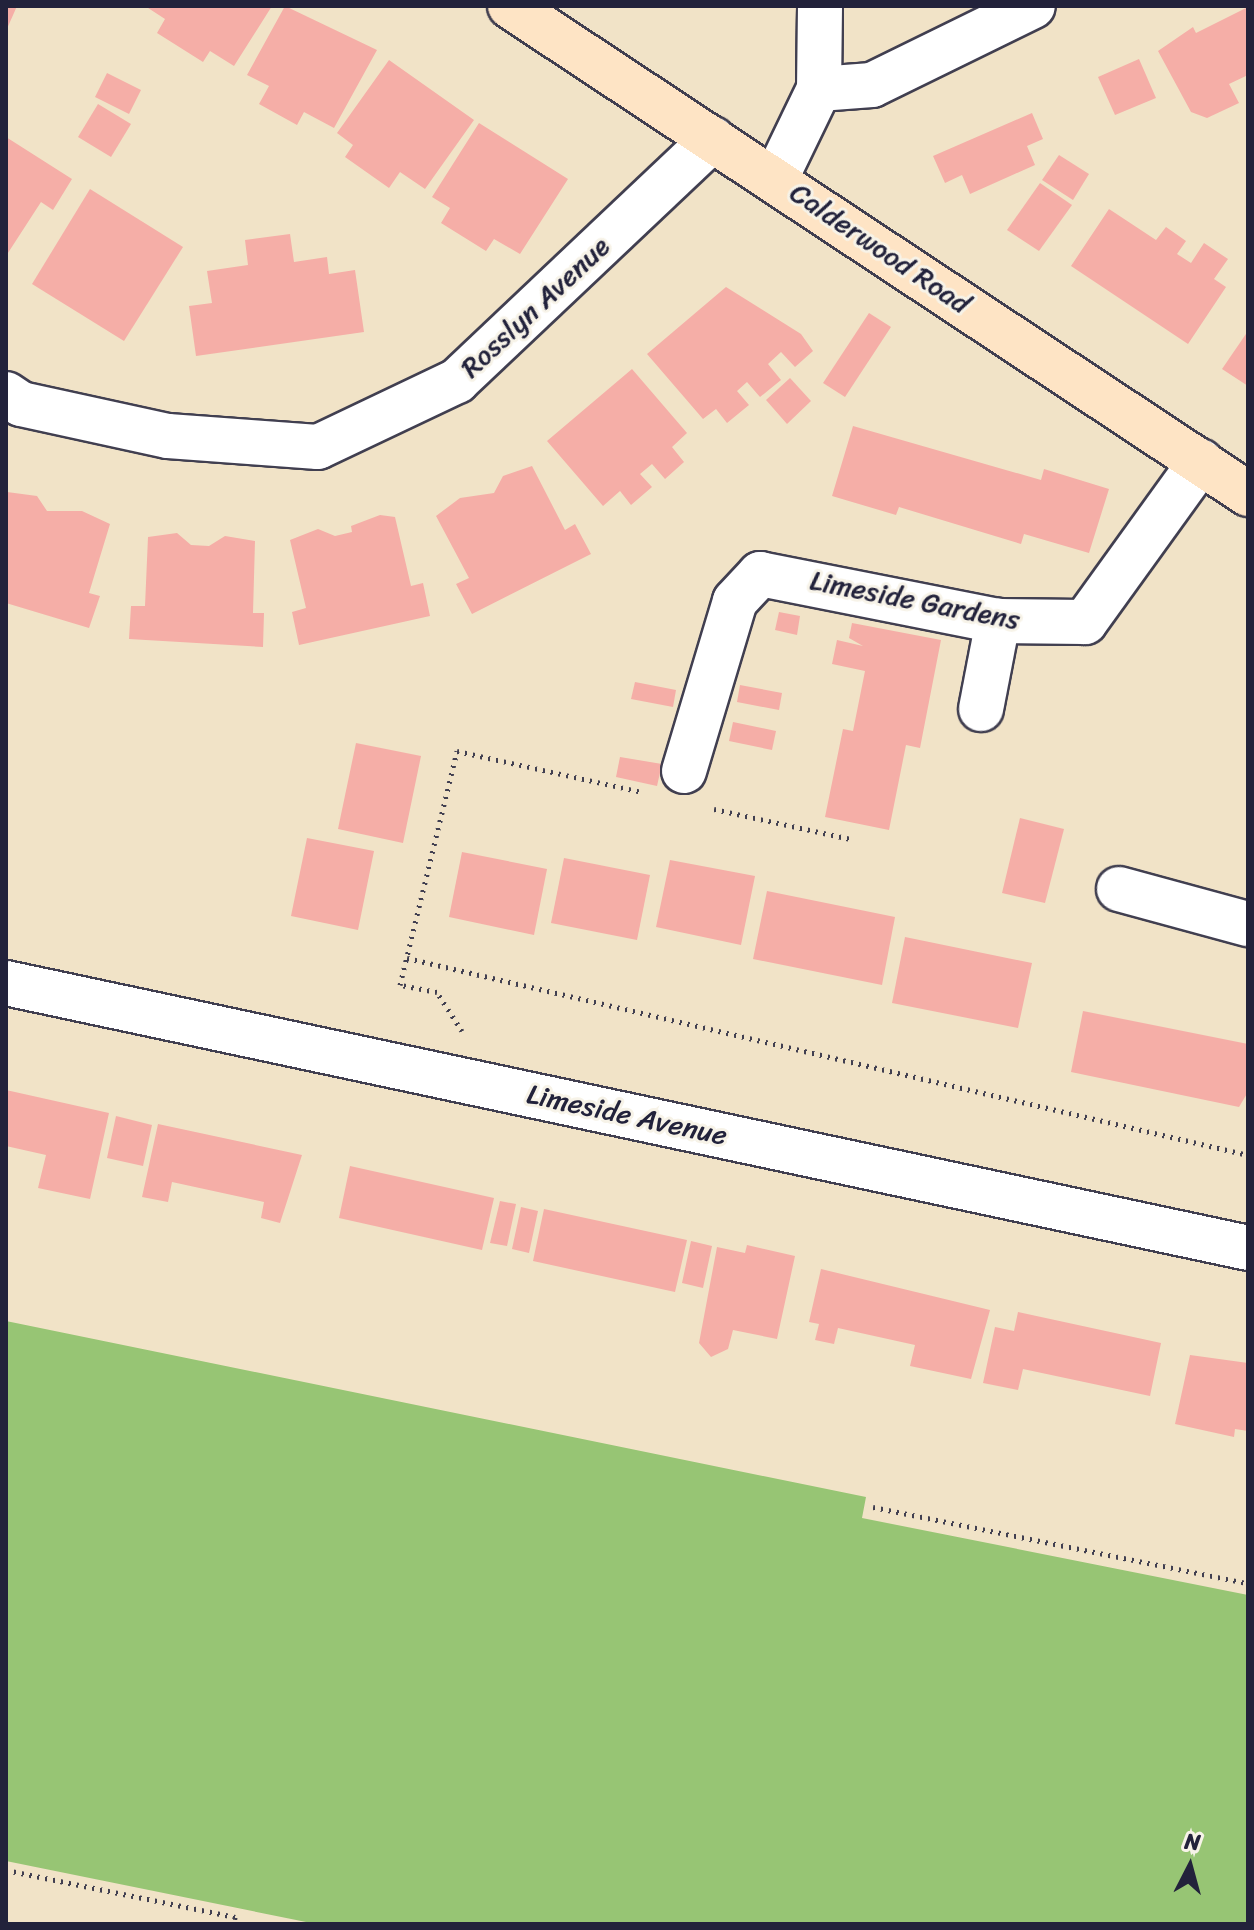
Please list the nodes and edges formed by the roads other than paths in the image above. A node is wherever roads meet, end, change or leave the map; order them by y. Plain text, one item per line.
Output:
1 (510, 6) edge
2 (820, 6) edge
3 (1033, 6) edge
4 (819, 89) junction
5 (713, 139) junction
6 (776, 178) junction
7 (6, 394) edge
8 (1201, 461) junction
9 (1248, 494) edge
10 (998, 621) junction
11 (981, 709) dead end
12 (684, 771) dead end
13 (1119, 889) dead end
14 (1248, 924) edge
15 (6, 983) edge
16 (1248, 1248) edge

1 - 5 street, Calderwood Road
2 - 4 street
3 - 4 street
4 - 6 street
5 - 6 street, Calderwood Road
5 - 7 street, Rosslyn Avenue
6 - 8 street, Calderwood Road
8 - 9 street, Calderwood Road
8 - 10 street, Limeside Gardens
10 - 11 street
10 - 12 street, Limeside Gardens
13 - 14 street
15 - 16 street, Limeside Avenue

